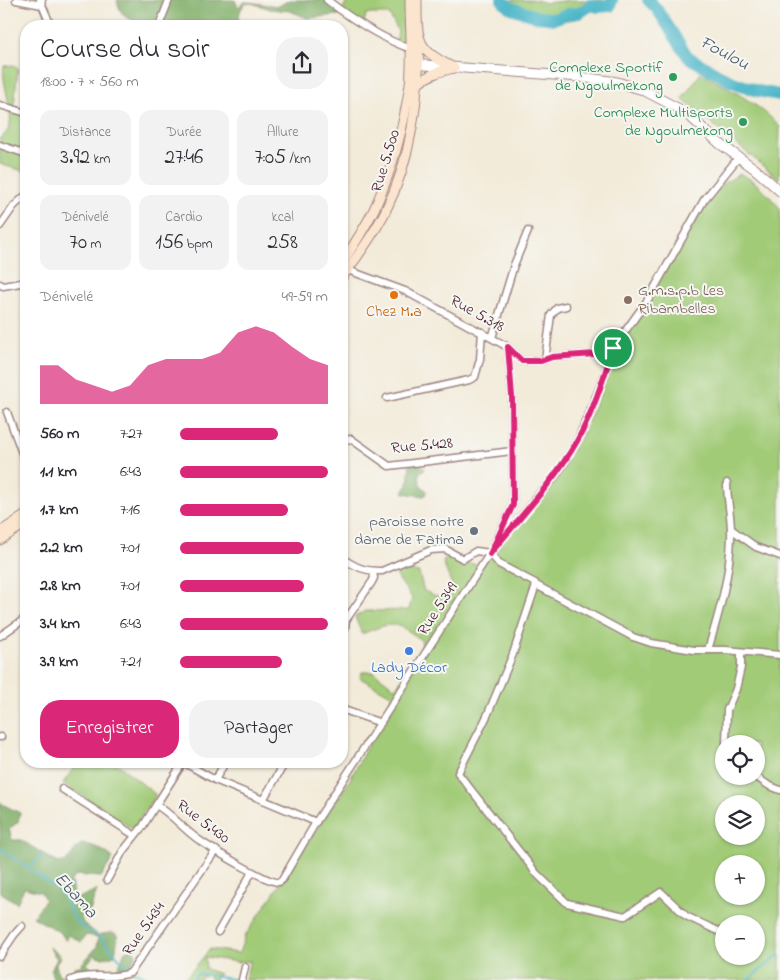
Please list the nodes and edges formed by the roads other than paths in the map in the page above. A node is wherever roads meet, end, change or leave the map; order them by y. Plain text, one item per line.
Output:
1 (16, 0) edge
2 (168, 0) edge
3 (327, 0) edge
4 (410, 0) edge
5 (417, 0) edge
6 (41, 1) edge
7 (49, 20) edge
8 (161, 20) edge
9 (415, 37) junction
10 (411, 49) junction
11 (415, 64) junction
12 (454, 68) junction
13 (419, 83) junction
14 (0, 105) edge
15 (20, 111) edge
16 (1, 148) edge
17 (20, 153) edge
18 (738, 158) junction
19 (780, 191) edge
20 (20, 200) edge
21 (0, 226) edge
22 (528, 231) dead end
23 (348, 259) edge
24 (348, 262) edge
25 (348, 270) edge
26 (20, 283) edge
27 (0, 284) edge
28 (566, 306) dead end
29 (482, 332) junction
30 (492, 338) junction
31 (508, 347) junction
32 (613, 348) junction
33 (545, 360) junction
34 (387, 398) dead end
35 (7, 412) dead end
36 (348, 440) edge
37 (20, 448) edge
38 (512, 450) junction
39 (726, 483) dead end
40 (20, 520) edge
41 (20, 527) edge
42 (731, 529) junction
43 (0, 532) edge
44 (0, 540) edge
45 (490, 554) junction
46 (780, 556) edge
47 (348, 562) edge
48 (373, 571) junction
49 (536, 585) junction
50 (348, 617) edge
51 (20, 622) edge
52 (0, 636) edge
53 (708, 650) junction
54 (741, 652) junction
55 (780, 655) edge
56 (348, 711) edge
57 (381, 723) junction
58 (726, 735) edge
59 (180, 768) edge
60 (194, 768) edge
61 (222, 768) edge
62 (282, 768) edge
63 (215, 780) junction
64 (765, 783) edge
65 (62, 789) dead end
66 (780, 790) edge
67 (263, 800) junction
68 (156, 805) junction
69 (316, 822) junction
70 (134, 836) junction
71 (216, 850) junction
72 (252, 872) junction
73 (107, 880) dead end
74 (278, 882) joint
75 (22, 926) dead end
76 (715, 930) edge
77 (218, 932) dead end
78 (0, 956) edge
79 (245, 967) dead end
80 (71, 980) edge
81 (242, 980) edge

1 - 6 street
2 - 8 street
3 - 10 street
4 - 9 main road
5 - 9 main road
6 - 7 street
9 - 10 main road, Rue 5.500
9 - 11 main road, Rue 5.500
9 - 12 main road
10 - 11 main road, Rue 5.500
11 - 12 street
11 - 13 main road, Rue 5.500
11 - 23 main road, Rue 5.500
12 - 13 main road
12 - 18 street
13 - 24 main road, Rue 5.500
14 - 15 street
16 - 17 street
18 - 19 street
18 - 32 street, Rue 5.349
20 - 21 street
22 - 30 street
25 - 29 street, Rue 5.318
26 - 27 street
28 - 33 street
29 - 30 street, Rue 5.318
29 - 34 street
30 - 31 street, Rue 5.318
31 - 33 street
31 - 38 street, Rue 5.318
32 - 33 street
32 - 45 street, Rue 5.349
35 - 37 street
36 - 38 street, Rue 5.428
38 - 45 street, Rue 5.318
39 - 42 street
40 - 43 main road
41 - 44 main road
42 - 46 street
42 - 53 street
45 - 48 street
45 - 49 street
45 - 57 street, Rue 5.349
47 - 48 street
48 - 50 street
49 - 53 street
49 - 76 street
51 - 52 street
53 - 54 street
54 - 55 street
54 - 58 street
56 - 57 street
57 - 69 street, Rue 5.349
59 - 68 street, Rue 5.430
60 - 63 street
61 - 63 street
62 - 67 street
63 - 67 street
64 - 66 street
65 - 70 street
67 - 69 street
68 - 70 street
68 - 71 street, Rue 5.430
69 - 74 street, Rue 5.349
70 - 73 street
71 - 72 street, Rue 5.430
71 - 80 street, Rue 5.434
72 - 74 street, Rue 5.430
72 - 77 street
75 - 78 street
79 - 81 street

